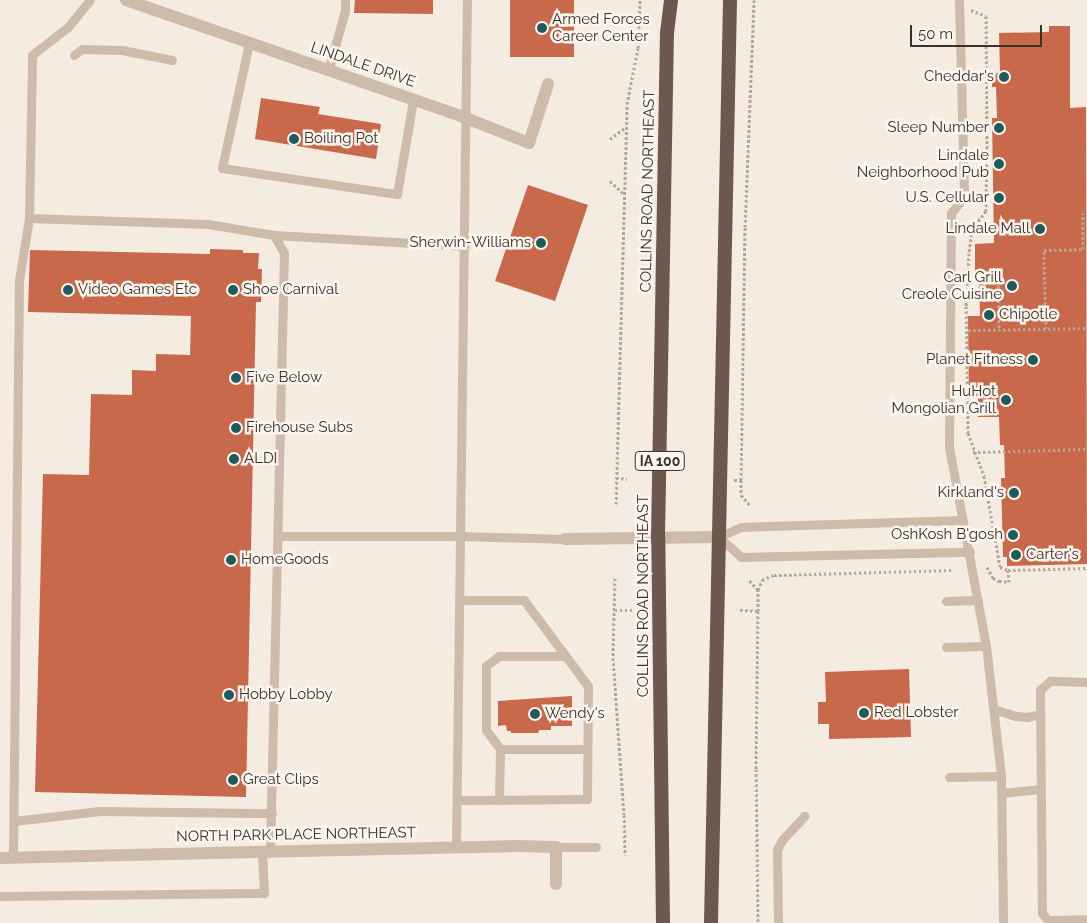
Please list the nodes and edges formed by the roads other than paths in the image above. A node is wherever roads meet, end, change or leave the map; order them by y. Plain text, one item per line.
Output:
1 (90, 0) edge
2 (126, 0) edge
3 (345, 0) edge
4 (467, 0) edge
5 (671, 0) edge
6 (730, 0) edge
7 (959, 3) edge
8 (249, 43) junction
9 (74, 55) dead end
10 (172, 60) dead end
11 (328, 71) junction
12 (548, 84) dead end
13 (413, 100) junction
14 (466, 118) junction
15 (29, 218) junction
16 (274, 235) junction
17 (464, 246) junction
18 (963, 520) junction
19 (278, 536) junction
20 (460, 536) junction
21 (658, 537) junction
22 (719, 537) junction
23 (565, 539) joint
24 (970, 552) junction
25 (460, 600) junction
26 (978, 600) junction
27 (946, 601) dead end
28 (986, 646) junction
29 (946, 647) dead end
30 (565, 656) junction
31 (1085, 682) edge
32 (994, 709) junction
33 (1040, 714) junction
34 (500, 749) junction
35 (587, 749) junction
36 (949, 776) dead end
37 (1001, 776) junction
38 (1041, 789) junction
39 (1002, 792) junction
40 (457, 800) junction
41 (499, 800) junction
42 (272, 813) junction
43 (804, 816) dead end
44 (14, 820) junction
45 (456, 847) junction
46 (556, 847) junction
47 (596, 847) dead end
48 (266, 851) junction
49 (0, 858) edge
50 (13, 858) junction
51 (556, 884) dead end
52 (0, 896) edge
53 (1087, 920) edge
54 (663, 923) edge
55 (711, 923) edge
56 (778, 923) edge
57 (1003, 923) edge

1 - 15 lane
2 - 8 street, LINDALE DRIVE
3 - 11 lane
4 - 14 lane
5 - 21 highway, COLLINS ROAD NORTHEAST / IA 100
6 - 22 highway
7 - 18 lane
8 - 11 street, LINDALE DRIVE
8 - 13 lane
9 - 10 lane
11 - 13 street, LINDALE DRIVE
12 - 14 street, LINDALE DRIVE
13 - 14 street, LINDALE DRIVE
14 - 17 lane
15 - 16 lane
15 - 44 lane
16 - 17 lane
16 - 19 lane
17 - 20 lane
18 - 22 lane
18 - 24 lane
19 - 20 lane
19 - 42 lane
20 - 23 lane
20 - 25 lane
21 - 22 street
21 - 23 street
21 - 54 highway, COLLINS ROAD NORTHEAST / IA 100
22 - 24 lane
22 - 55 highway
24 - 26 lane
25 - 30 lane
25 - 40 lane
26 - 27 lane
26 - 28 lane
28 - 29 lane
28 - 32 lane
30 - 34 lane
30 - 35 lane
31 - 33 lane
32 - 33 lane
32 - 37 lane
33 - 38 lane
34 - 35 lane
34 - 41 lane
35 - 41 lane
36 - 37 lane
37 - 39 lane
38 - 39 lane
38 - 53 lane
39 - 57 lane
40 - 41 lane
40 - 45 lane
42 - 44 lane
42 - 48 lane
43 - 56 lane
44 - 50 lane
45 - 46 street, NORTH PARK PLACE NORTHEAST
45 - 48 street, NORTH PARK PLACE NORTHEAST
46 - 47 lane
46 - 51 street
48 - 50 street, NORTH PARK PLACE NORTHEAST
48 - 52 lane
49 - 50 street, NORTH PARK PLACE NORTHEAST

